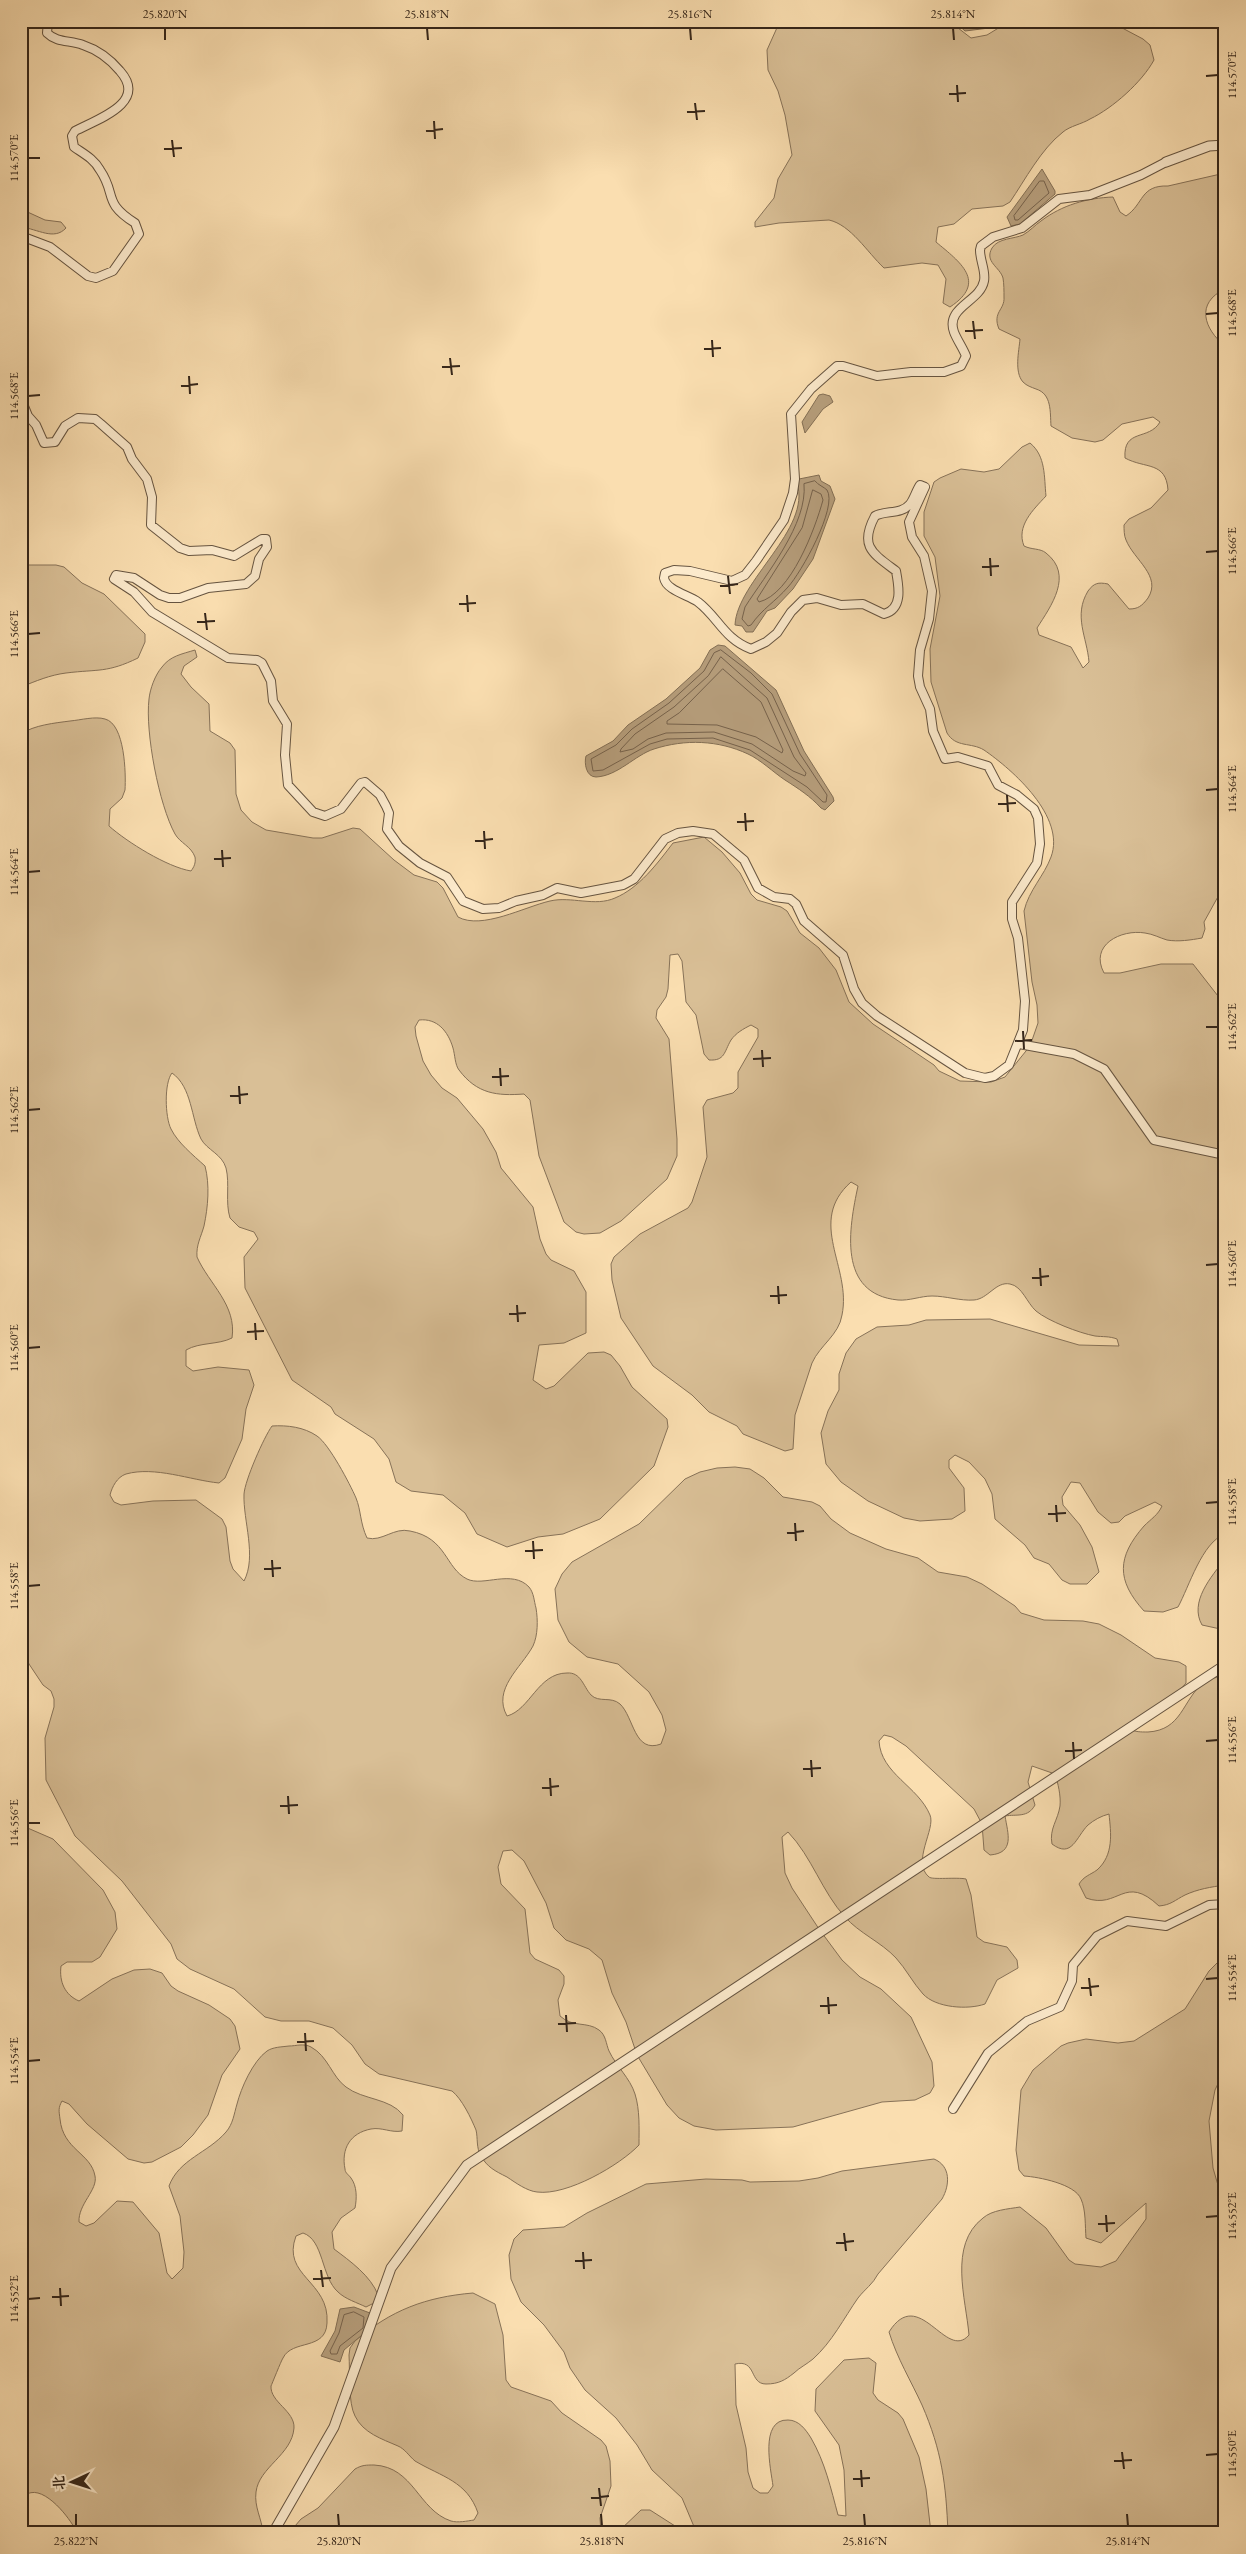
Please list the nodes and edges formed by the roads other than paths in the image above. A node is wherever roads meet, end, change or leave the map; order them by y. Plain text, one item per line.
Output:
1 (48, 21) edge
2 (1225, 145) edge
3 (1166, 162) joint
4 (21, 236) edge
5 (21, 399) edge
6 (1019, 1044) junction
7 (1225, 1155) edge
8 (1225, 1666) edge
9 (1225, 1904) edge
10 (953, 2109) dead end
11 (273, 2533) edge

1 - 4 street
2 - 3 street
3 - 6 street
5 - 6 street
6 - 7 street
8 - 11 street
9 - 10 street

